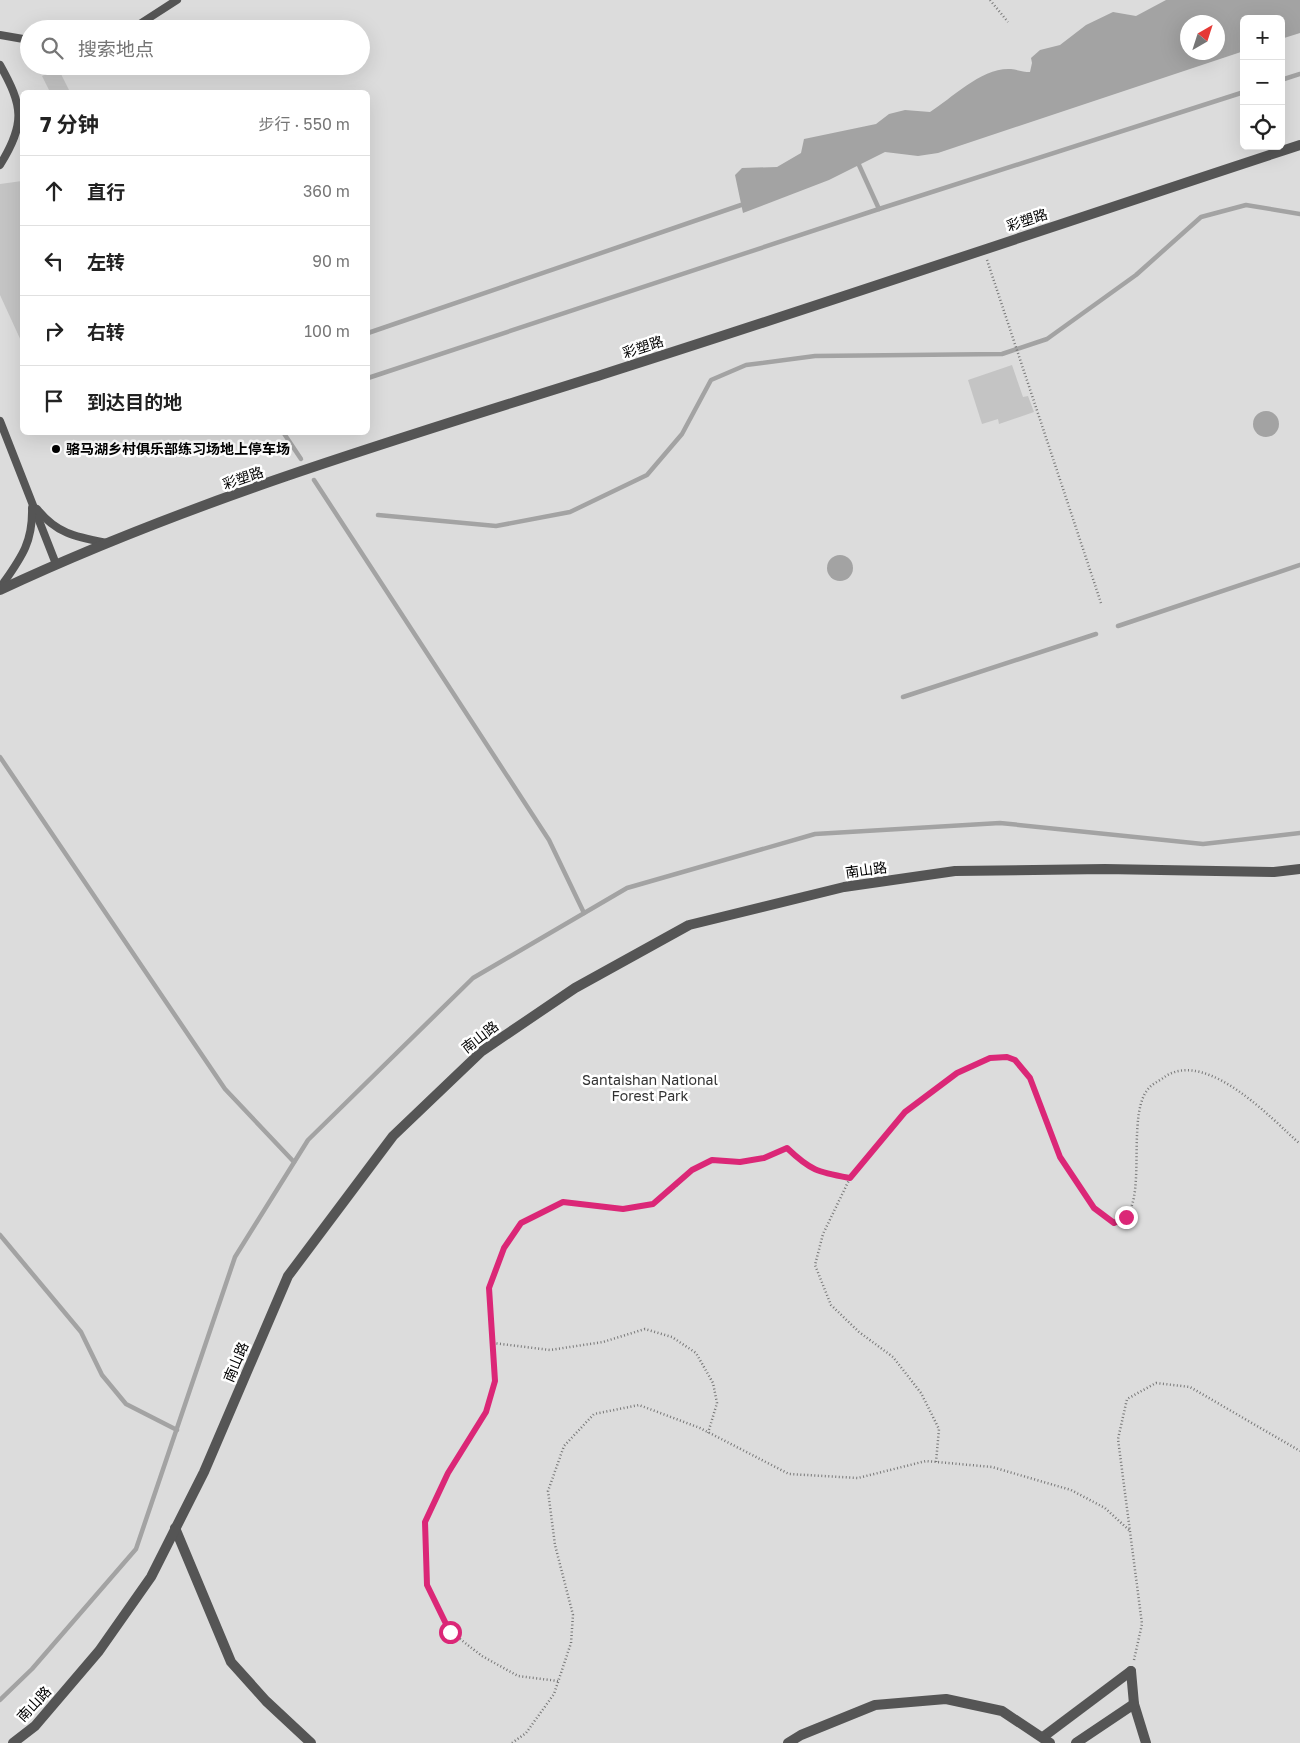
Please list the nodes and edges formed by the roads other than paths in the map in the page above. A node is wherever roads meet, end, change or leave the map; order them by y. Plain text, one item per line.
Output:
1 (177, 0) edge
2 (146, 20) edge
3 (0, 35) edge
4 (20, 38) edge
5 (0, 65) edge
6 (1300, 145) edge
7 (0, 165) edge
8 (0, 421) edge
9 (32, 503) junction
10 (107, 542) junction
11 (56, 564) junction
12 (0, 589) edge
13 (1300, 869) edge
14 (175, 1528) junction
15 (1134, 1704) junction
16 (1047, 1740) edge
17 (13, 1743) edge
18 (310, 1743) edge
19 (788, 1743) edge
20 (1076, 1743) edge
21 (1146, 1743) edge

1 - 2 lane
3 - 4 lane
5 - 7 lane
6 - 10 street, 彩塑路
8 - 9 lane
9 - 10 lane
9 - 11 lane
9 - 12 lane
10 - 11 street, 彩塑路
11 - 12 street, 彩塑路
13 - 14 street, 南山路
14 - 17 street, 南山路
14 - 18 street
15 - 16 street
15 - 20 street
15 - 21 street
16 - 19 street

